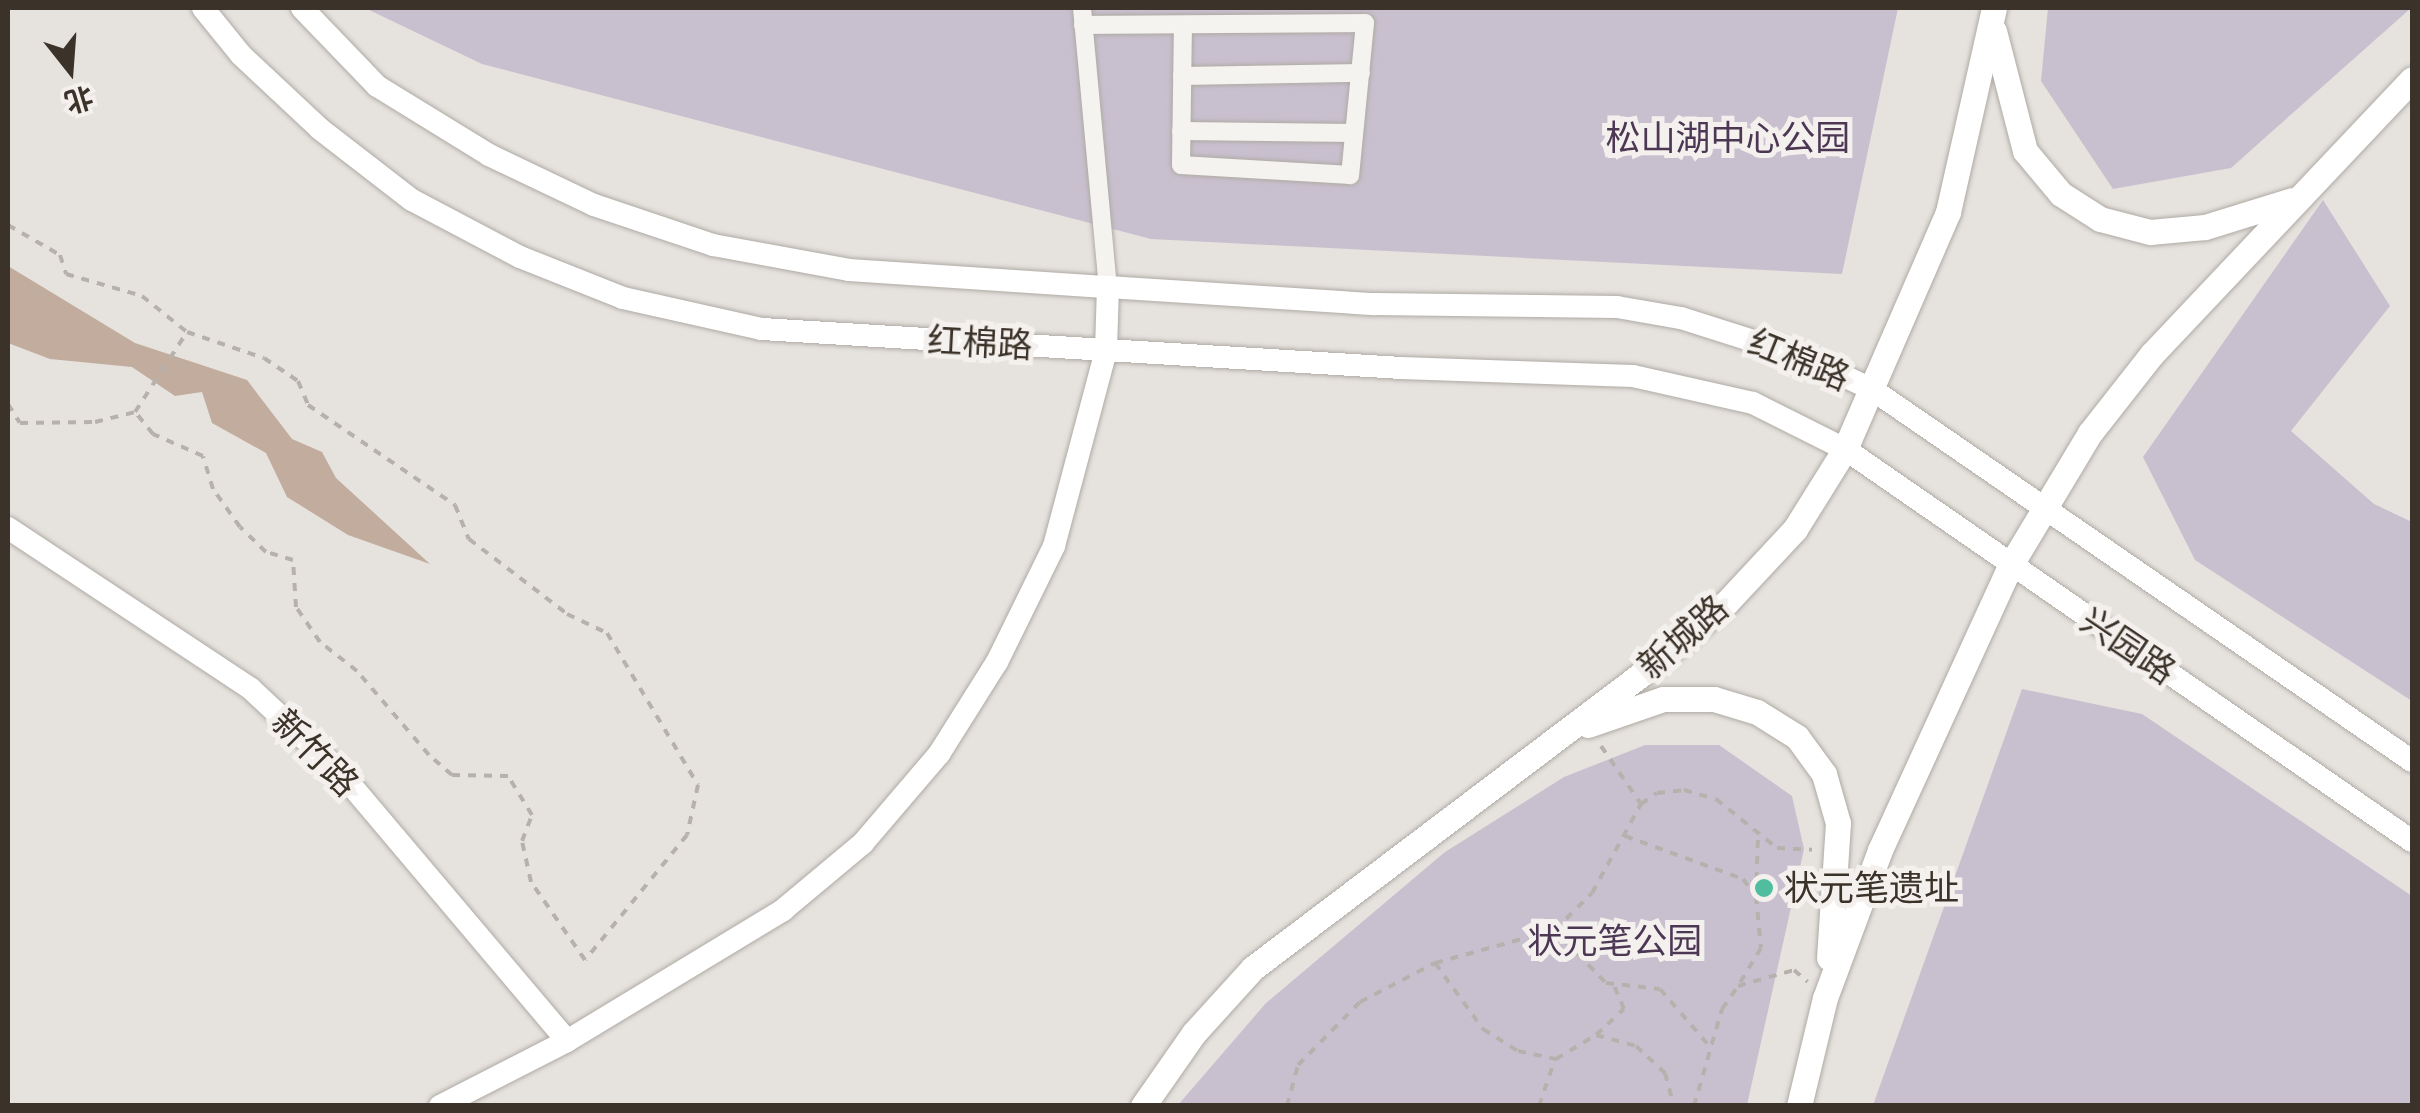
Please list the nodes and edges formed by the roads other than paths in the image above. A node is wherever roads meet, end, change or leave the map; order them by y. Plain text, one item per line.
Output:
1 (203, 8) edge
2 (302, 8) edge
3 (1993, 14) edge
4 (1083, 16) edge
5 (1183, 25) junction
6 (1360, 73) junction
7 (1182, 76) junction
8 (2412, 79) edge
9 (1181, 130) junction
10 (1354, 133) junction
11 (2296, 199) junction
12 (1108, 287) junction
13 (1106, 350) junction
14 (1873, 390) junction
15 (1844, 449) junction
16 (2046, 506) junction
17 (8, 528) edge
18 (2010, 566) junction
19 (1538, 751) junction
20 (2412, 761) edge
21 (2412, 841) edge
22 (1825, 998) junction
23 (567, 1041) junction
24 (440, 1106) edge
25 (1143, 1106) edge
26 (1799, 1106) edge

1 - 13 main road, 红棉路
2 - 12 main road, 红棉路
3 - 11 main road
3 - 14 main road, 新城路
4 - 5 street
4 - 12 street
5 - 6 street
5 - 7 street
6 - 7 street
6 - 10 street
7 - 9 street
8 - 11 main road
9 - 10 street
9 - 10 street
11 - 16 main road
12 - 13 main road
12 - 14 main road, 红棉路
13 - 15 main road, 红棉路
13 - 23 main road
14 - 15 main road, 新城路
14 - 16 main road, 兴园路
15 - 18 main road, 兴园路
15 - 19 main road, 新城路
16 - 18 main road
16 - 20 main road, 兴园路
17 - 23 main road, 新竹路
18 - 21 main road, 兴园路
18 - 22 main road
19 - 22 main road
19 - 25 main road, 新城路
22 - 26 main road
23 - 24 main road

